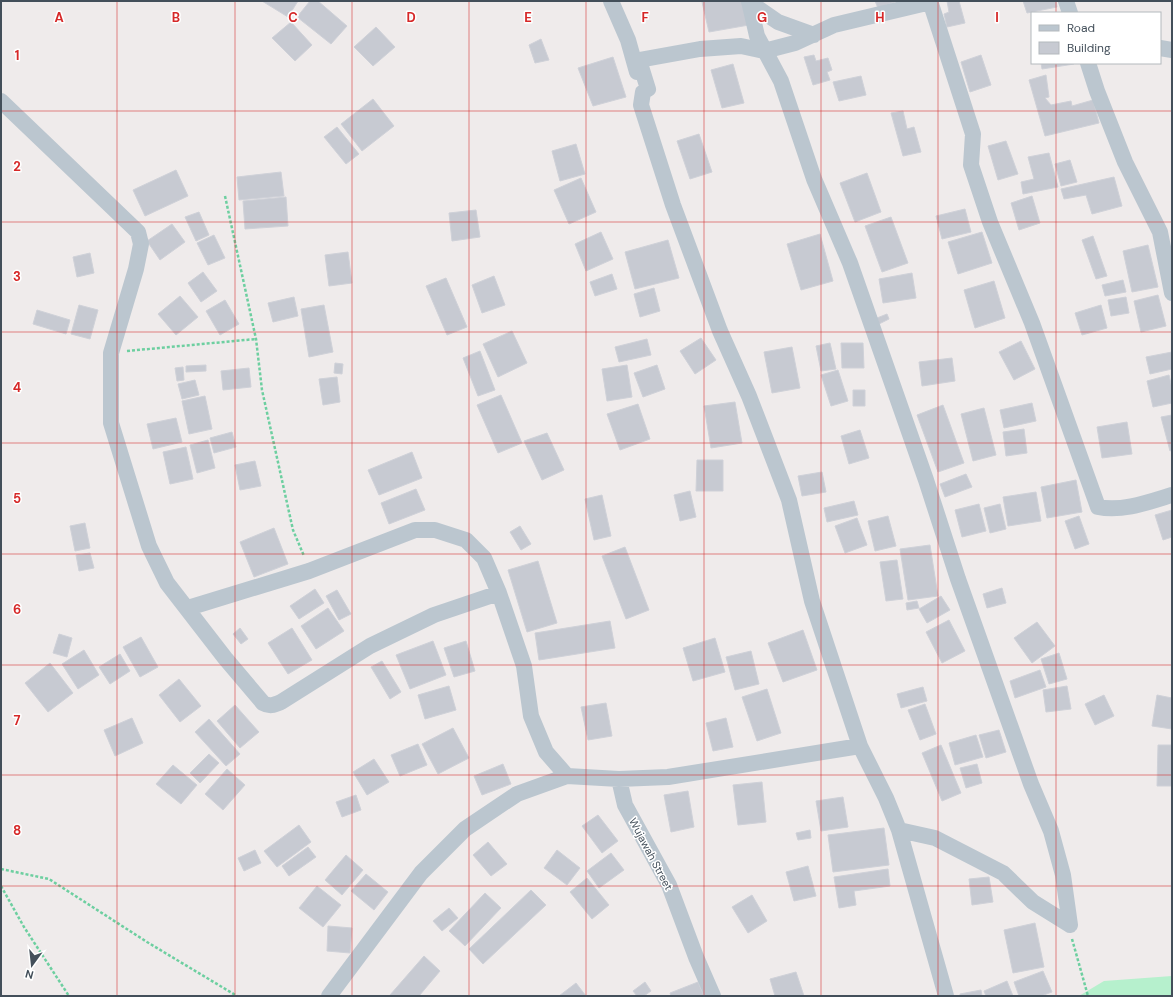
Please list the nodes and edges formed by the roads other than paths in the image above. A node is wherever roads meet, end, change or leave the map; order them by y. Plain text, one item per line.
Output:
1 (611, 1) edge
2 (930, 1) edge
3 (1066, 1) edge
4 (749, 2) edge
5 (1070, 12) edge
6 (814, 35) junction
7 (1161, 48) edge
8 (1172, 50) edge
9 (764, 51) junction
10 (1088, 64) edge
11 (643, 92) junction
12 (1, 100) edge
13 (1172, 293) edge
14 (1172, 496) edge
15 (499, 593) junction
16 (188, 608) junction
17 (860, 746) junction
18 (567, 776) junction
19 (619, 778) junction
20 (899, 830) junction
21 (329, 996) edge
22 (713, 996) edge
23 (946, 996) edge

1 - 11 street
2 - 6 street
2 - 14 street
3 - 5 street
4 - 6 street
4 - 9 street
6 - 9 street
7 - 8 street
9 - 11 street
9 - 20 street
10 - 13 street
11 - 17 street
12 - 16 street
15 - 16 street
15 - 16 street
15 - 18 street
17 - 19 street
17 - 20 street
18 - 19 street
18 - 21 street
19 - 22 street, Wujawah Street
20 - 23 street

